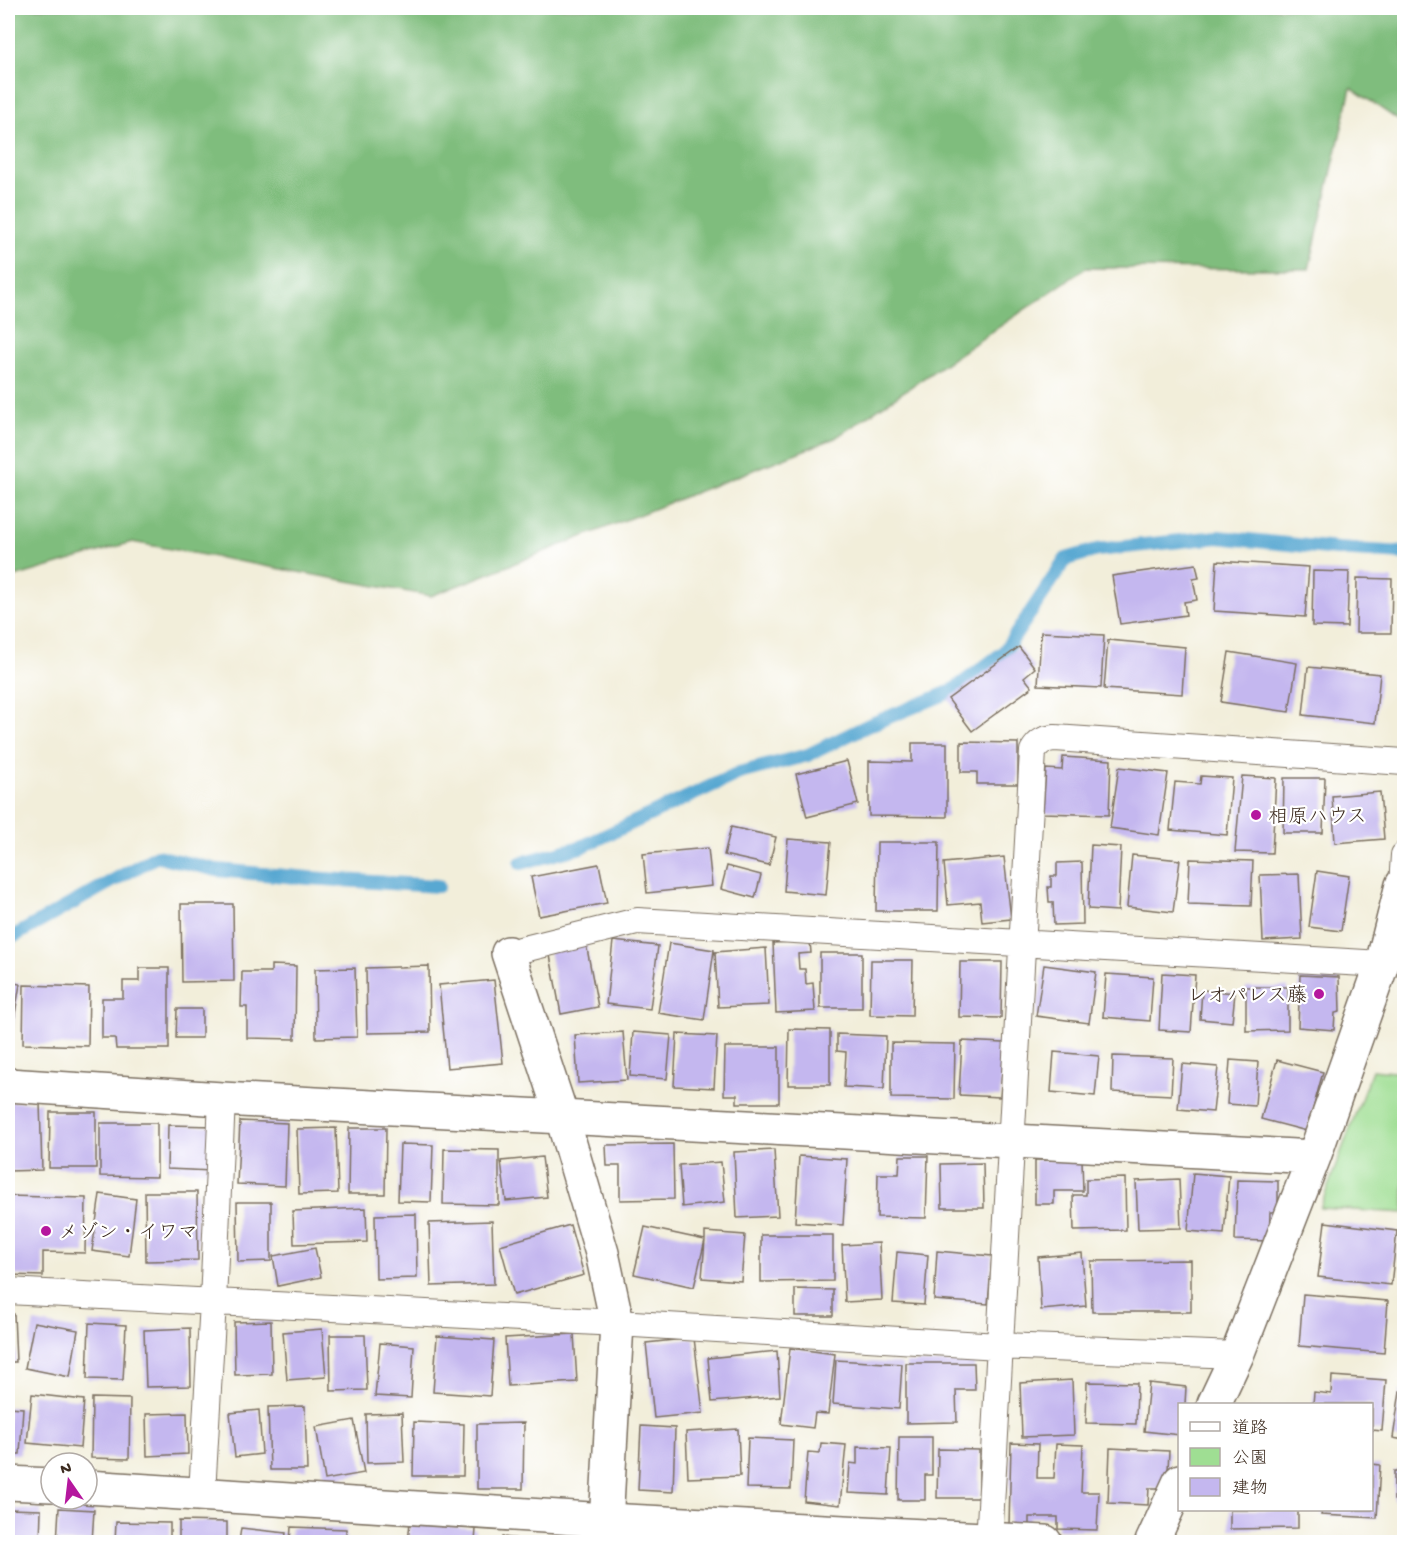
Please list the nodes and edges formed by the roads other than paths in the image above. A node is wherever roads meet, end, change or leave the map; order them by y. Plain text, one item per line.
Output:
1 (1404, 762) edge
2 (1404, 875) edge
3 (1021, 942) junction
4 (508, 953) joint
5 (1382, 964) junction
6 (8, 1086) edge
7 (222, 1099) junction
8 (562, 1117) junction
9 (1010, 1142) junction
10 (1314, 1157) junction
11 (8, 1291) edge
12 (213, 1302) junction
13 (617, 1323) junction
14 (999, 1346) junction
15 (1237, 1355) junction
16 (1214, 1403) edge
17 (8, 1483) edge
18 (1178, 1483) edge
19 (39, 1484) edge
20 (99, 1488) edge
21 (202, 1493) junction
22 (606, 1531) edge
23 (989, 1541) edge
24 (1045, 1542) edge
25 (1152, 1542) edge

1 - 3 lane
2 - 5 street
3 - 4 lane
3 - 5 lane
3 - 9 lane
4 - 8 street
5 - 10 street
6 - 7 street
7 - 8 street
7 - 12 lane
8 - 9 street
8 - 13 street
9 - 10 street
9 - 14 lane
10 - 15 street
11 - 12 lane
12 - 13 lane
12 - 21 lane
13 - 14 lane
13 - 22 street
14 - 15 lane
14 - 23 lane
15 - 16 street
17 - 19 street
18 - 25 street
20 - 21 street
21 - 22 street
22 - 23 street
23 - 24 street

